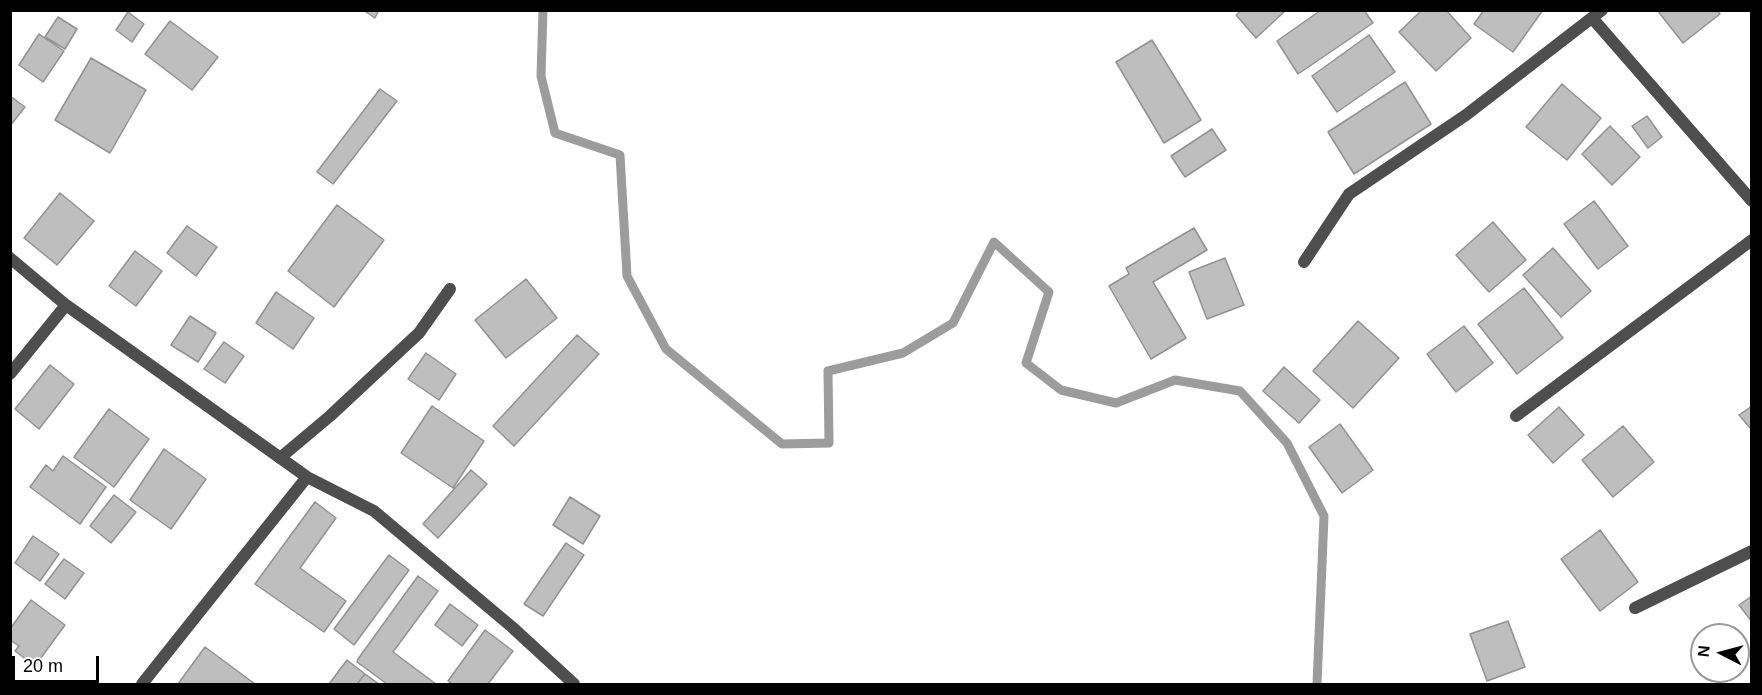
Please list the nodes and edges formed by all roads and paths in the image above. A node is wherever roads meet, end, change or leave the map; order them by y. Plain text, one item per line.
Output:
1 (1598, 15) edge
2 (1752, 201) edge
3 (1752, 240) edge
4 (10, 258) edge
5 (1304, 262) dead end
6 (450, 289) dead end
7 (66, 306) junction
8 (10, 374) edge
9 (1516, 416) dead end
10 (280, 458) junction
11 (307, 477) junction
12 (1752, 552) edge
13 (1635, 608) dead end
14 (142, 684) edge
15 (574, 684) edge

1 - 2 street
1 - 5 street
3 - 9 street
4 - 7 street
6 - 10 street
7 - 8 street
7 - 10 street
10 - 11 street
11 - 14 street
11 - 15 street
12 - 13 street

